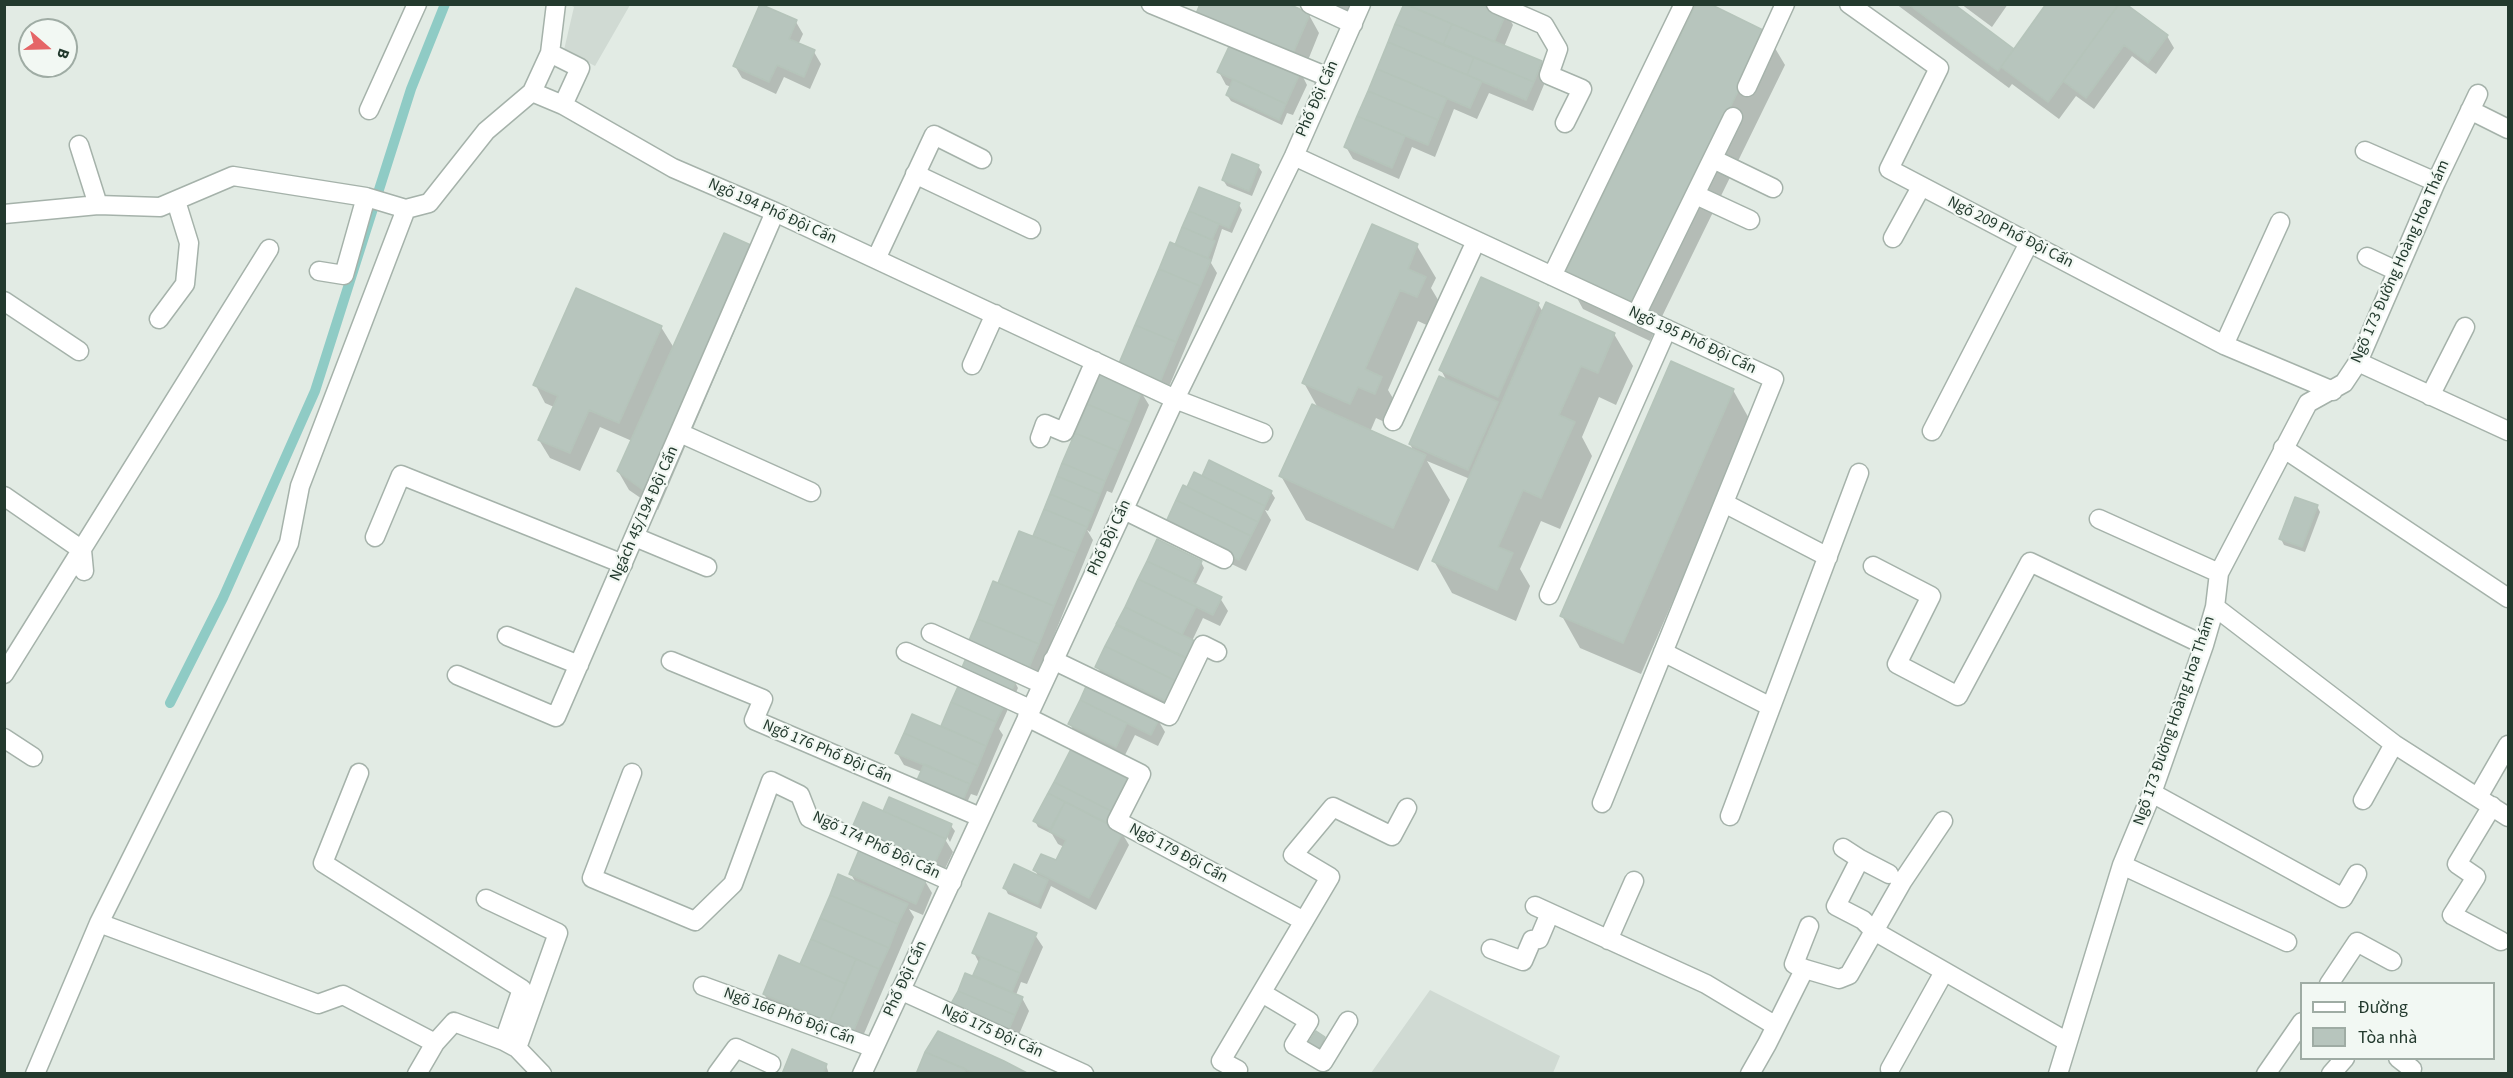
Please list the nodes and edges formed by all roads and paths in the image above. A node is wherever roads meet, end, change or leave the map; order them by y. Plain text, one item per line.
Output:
1 (417, 4) edge
2 (556, 4) edge
3 (1151, 4) edge
4 (1310, 4) edge
5 (1361, 4) edge
6 (1496, 4) edge
7 (1684, 4) edge
8 (1785, 4) edge
9 (1849, 4) edge
10 (1353, 24) junction
11 (550, 53) junction
12 (1328, 77) junction
13 (1747, 87) dead end
14 (532, 92) junction
15 (563, 105) junction
16 (369, 110) dead end
17 (1733, 117) dead end
18 (1565, 123) dead end
19 (2508, 129) edge
20 (79, 145) dead end
21 (2365, 151) dead end
22 (1294, 156) junction
23 (982, 159) dead end
24 (1713, 159) junction
25 (915, 174) junction
26 (2436, 182) junction
27 (1921, 187) junction
28 (1773, 188) dead end
29 (1696, 195) junction
30 (366, 196) junction
31 (176, 201) junction
32 (98, 205) junction
33 (406, 209) junction
34 (776, 212) junction
35 (4, 214) edge
36 (1750, 220) dead end
37 (2280, 222) dead end
38 (1031, 229) dead end
39 (1893, 238) dead end
40 (1476, 241) junction
41 (2029, 243) junction
42 (269, 249) dead end
43 (2367, 257) dead end
44 (876, 259) junction
45 (319, 271) dead end
46 (2397, 271) junction
47 (1552, 276) junction
48 (4, 301) edge
49 (995, 314) junction
50 (1636, 315) junction
51 (159, 319) dead end
52 (2465, 327) dead end
53 (1667, 329) junction
54 (2224, 345) junction
55 (79, 351) dead end
56 (1095, 361) junction
57 (2358, 362) junction
58 (972, 365) dead end
59 (2333, 391) junction
60 (2430, 396) junction
61 (1175, 399) junction
62 (1393, 421) dead end
63 (1932, 431) dead end
64 (2508, 431) edge
65 (680, 433) junction
66 (1263, 433) dead end
67 (1040, 438) dead end
68 (2283, 448) junction
69 (1859, 473) dead end
70 (811, 492) dead end
71 (4, 496) edge
72 (1724, 503) junction
73 (1124, 510) junction
74 (2099, 519) dead end
75 (375, 537) dead end
76 (635, 537) junction
77 (82, 550) junction
78 (1828, 557) junction
79 (1224, 559) dead end
80 (623, 564) junction
81 (1873, 566) dead end
82 (707, 567) dead end
83 (84, 571) dead end
84 (2219, 573) junction
85 (1549, 595) dead end
86 (2508, 598) edge
87 (2215, 607) junction
88 (931, 633) dead end
89 (507, 636) dead end
90 (2204, 645) junction
91 (906, 652) dead end
92 (1217, 652) dead end
93 (1663, 652) junction
94 (1053, 660) junction
95 (671, 661) dead end
96 (579, 665) junction
97 (4, 674) edge
98 (457, 675) dead end
99 (1042, 684) junction
100 (1771, 707) junction
101 (1028, 713) junction
102 (4, 738) edge
103 (2394, 744) junction
104 (2508, 745) edge
105 (33, 757) dead end
106 (359, 773) dead end
107 (632, 773) dead end
108 (2152, 793) junction
109 (2363, 800) dead end
110 (2485, 802) junction
111 (1602, 803) dead end
112 (1407, 808) dead end
113 (1730, 816) dead end
114 (980, 817) junction
115 (2508, 817) edge
116 (1942, 821) dead end
117 (1844, 848) dead end
118 (1860, 859) junction
119 (2122, 865) junction
120 (1889, 874) dead end
121 (2357, 874) dead end
122 (952, 882) junction
123 (1634, 882) dead end
124 (486, 899) dead end
125 (1304, 921) junction
126 (99, 923) junction
127 (1809, 926) dead end
128 (1874, 931) junction
129 (1608, 940) junction
130 (2501, 941) dead end
131 (2287, 942) dead end
132 (1491, 949) dead end
133 (2392, 961) dead end
134 (1805, 969) junction
135 (1944, 972) junction
136 (2330, 982) edge
137 (703, 986) dead end
138 (900, 990) junction
139 (1262, 993) junction
140 (1348, 1021) dead end
141 (2300, 1023) edge
142 (1776, 1026) junction
143 (2066, 1041) junction
144 (435, 1043) junction
145 (511, 1044) junction
146 (874, 1048) junction
147 (2344, 1060) edge
148 (771, 1064) dead end
149 (1890, 1069) dead end
150 (1238, 1070) dead end
151 (35, 1074) edge
152 (417, 1074) edge
153 (542, 1074) edge
154 (717, 1074) edge
155 (862, 1074) edge
156 (1084, 1074) edge
157 (1749, 1074) edge
158 (2058, 1074) edge
159 (2266, 1074) edge
160 (2331, 1074) edge

1 - 16 street
2 - 11 street
3 - 12 street
4 - 10 street
5 - 10 street, Phố Đội Cấn
6 - 18 street
7 - 47 street
8 - 13 street
9 - 27 street, Ngõ 209 Phố Đội Cấn
10 - 12 street, Phố Đội Cấn
11 - 14 street
11 - 15 street
12 - 22 street, Phố Đội Cấn
14 - 15 street, Ngõ 194 Phố Đội Cấn
14 - 33 street
15 - 34 street, Ngõ 194 Phố Đội Cấn
17 - 24 street
19 - 26 street, Ngõ 173 Đường Hoàng Hoa Thám
20 - 32 street
21 - 26 street
22 - 40 street, Ngõ 195 Phố Đội Cấn
22 - 61 street, Phố Đội Cấn
23 - 25 street
24 - 28 street
24 - 29 street
25 - 38 street
25 - 44 street
26 - 46 street, Ngõ 173 Đường Hoàng Hoa Thám
27 - 39 street
27 - 41 street, Ngõ 209 Phố Đội Cấn
29 - 36 street
29 - 50 street
30 - 31 street
30 - 33 street
30 - 45 street
31 - 32 street
31 - 51 street
32 - 35 street
33 - 126 street
34 - 44 street, Ngõ 194 Phố Đội Cấn
34 - 65 street, Ngách 45/194 Đội Cấn
37 - 54 street
40 - 47 street, Ngõ 195 Phố Đội Cấn
40 - 62 street
41 - 54 street, Ngõ 209 Phố Đội Cấn
41 - 63 street
42 - 77 street
43 - 46 street
44 - 49 street, Ngõ 194 Phố Đội Cấn
46 - 57 street, Ngõ 173 Đường Hoàng Hoa Thám
47 - 50 street, Ngõ 195 Phố Đội Cấn
48 - 55 street
49 - 56 street, Ngõ 194 Phố Đội Cấn
49 - 58 street
50 - 53 street, Ngõ 195 Phố Đội Cấn
52 - 60 street
53 - 72 street, Ngõ 195 Phố Đội Cấn
53 - 85 street
54 - 59 street, Ngõ 209 Phố Đội Cấn
56 - 61 street, Ngõ 194 Phố Đội Cấn
56 - 67 street
57 - 59 street, Ngõ 173 Đường Hoàng Hoa Thám
57 - 60 street
59 - 68 street, Ngõ 173 Đường Hoàng Hoa Thám
60 - 64 street
61 - 66 street, Ngõ 194 Phố Đội Cấn
61 - 73 street, Phố Đội Cấn
65 - 70 street
65 - 76 street, Ngách 45/194 Đội Cấn
68 - 84 street, Ngõ 173 Đường Hoàng Hoa Thám
68 - 86 street
69 - 78 street
71 - 77 street
72 - 78 street
72 - 93 street, Ngõ 195 Phố Đội Cấn
73 - 79 street
73 - 94 street, Phố Đội Cấn
74 - 84 street
75 - 80 street
76 - 80 street, Ngách 45/194 Đội Cấn
76 - 82 street
77 - 83 street
77 - 97 street
78 - 100 street
80 - 96 street, Ngách 45/194 Đội Cấn
81 - 90 street
84 - 87 street, Ngõ 173 Đường Hoàng Hoa Thám
87 - 90 street, Ngõ 173 Đường Hoàng Hoa Thám
87 - 103 street
88 - 99 street
89 - 96 street
90 - 108 street, Ngõ 173 Đường Hoàng Hoa Thám
91 - 101 street
92 - 94 street
93 - 100 street
93 - 111 street, Ngõ 195 Phố Đội Cấn
94 - 99 street, Phố Đội Cấn
95 - 114 street, Ngõ 176 Phố Đội Cấn
96 - 98 street, Ngách 45/194 Đội Cấn
99 - 101 street, Phố Đội Cấn
100 - 113 street
101 - 114 street, Phố Đội Cấn
101 - 125 street, Ngõ 179 Đội Cấn
102 - 105 street
103 - 109 street
103 - 110 street
104 - 110 street
106 - 145 street
107 - 122 street, Ngõ 174 Phố Đội Cấn
108 - 119 street, Ngõ 173 Đường Hoàng Hoa Thám
108 - 121 street
110 - 115 street
110 - 130 street
112 - 125 street
114 - 122 street, Phố Đội Cấn
116 - 128 street
117 - 118 street
118 - 120 street
118 - 128 street
119 - 131 street
119 - 143 street, Ngõ 173 Đường Hoàng Hoa Thám
122 - 138 street, Phố Đội Cấn
123 - 129 street
124 - 145 street
125 - 139 street
126 - 144 street
126 - 151 street
127 - 134 street
128 - 134 street
128 - 135 street
129 - 132 street
129 - 142 street
133 - 136 street
134 - 142 street
135 - 143 street
135 - 149 street
137 - 146 street, Ngõ 166 Phố Đội Cấn
138 - 146 street, Phố Đội Cấn
138 - 156 street, Ngõ 175 Đội Cấn
139 - 140 street
139 - 150 street
141 - 159 street
142 - 157 street
143 - 158 street, Ngõ 173 Đường Hoàng Hoa Thám
144 - 145 street
144 - 152 street
145 - 153 street
146 - 155 street, Phố Đội Cấn
147 - 160 street
148 - 154 street

